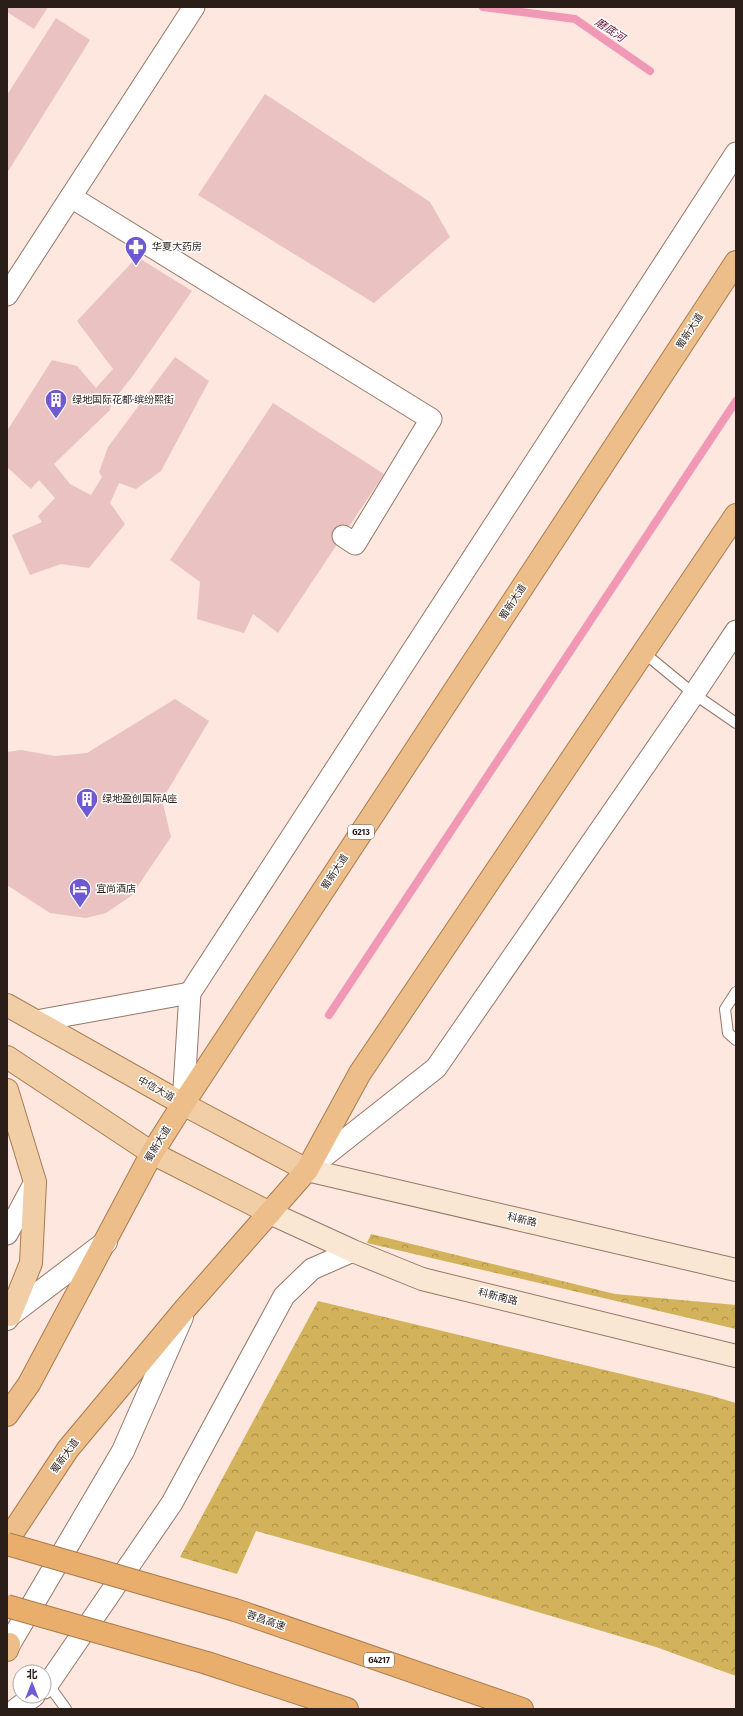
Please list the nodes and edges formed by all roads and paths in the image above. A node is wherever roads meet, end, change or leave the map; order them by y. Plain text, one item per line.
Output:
1 (194, 7) edge
2 (736, 154) edge
3 (71, 197) junction
4 (736, 262) edge
5 (7, 296) edge
6 (736, 515) edge
7 (343, 536) dead end
8 (736, 631) edge
9 (643, 652) junction
10 (694, 694) junction
11 (736, 723) edge
12 (736, 992) edge
13 (190, 993) junction
14 (7, 1005) edge
15 (36, 1022) junction
16 (736, 1040) edge
17 (7, 1057) edge
18 (7, 1090) edge
19 (182, 1104) junction
20 (152, 1153) junction
21 (307, 1170) junction
22 (35, 1182) junction
23 (270, 1213) junction
24 (7, 1234) edge
25 (106, 1242) junction
26 (353, 1251) junction
27 (736, 1270) edge
28 (184, 1310) junction
29 (8, 1317) edge
30 (736, 1356) edge
31 (7, 1416) edge
32 (7, 1543) edge
33 (7, 1606) edge
34 (8, 1648) edge
35 (207, 1663) junction
36 (52, 1675) edge
37 (52, 1697) edge
38 (66, 1709) edge
39 (301, 1709) edge
40 (347, 1709) edge
41 (522, 1709) edge

1 - 3 street
2 - 13 street
3 - 5 street
3 - 7 street
4 - 19 highway, 蜀新大道 / G213
6 - 9 highway, 蜀新大道
8 - 10 street
9 - 10 lane
9 - 21 highway, 蜀新大道
10 - 11 lane
10 - 21 street
12 - 16 lane
13 - 15 street
13 - 19 street
14 - 15 main road, 中信大道
15 - 19 main road, 中信大道
17 - 20 main road
18 - 22 main road
19 - 20 highway, 蜀新大道 / G213
19 - 21 main road, 中信大道
20 - 23 main road
20 - 25 highway, 蜀新大道 / G213
21 - 23 highway, 蜀新大道
21 - 27 main road, 科新路
22 - 24 street
22 - 29 main road
23 - 26 main road, 科新南路
23 - 28 highway, 蜀新大道
25 - 29 street
25 - 31 highway, 蜀新大道 / G213
26 - 30 main road, 科新南路
26 - 36 street
28 - 32 highway, 蜀新大道
28 - 34 street
32 - 41 highway, 蓉昌高速 / G4217, bridge
33 - 35 highway, bridge
35 - 39 highway
35 - 40 highway
37 - 38 lane

